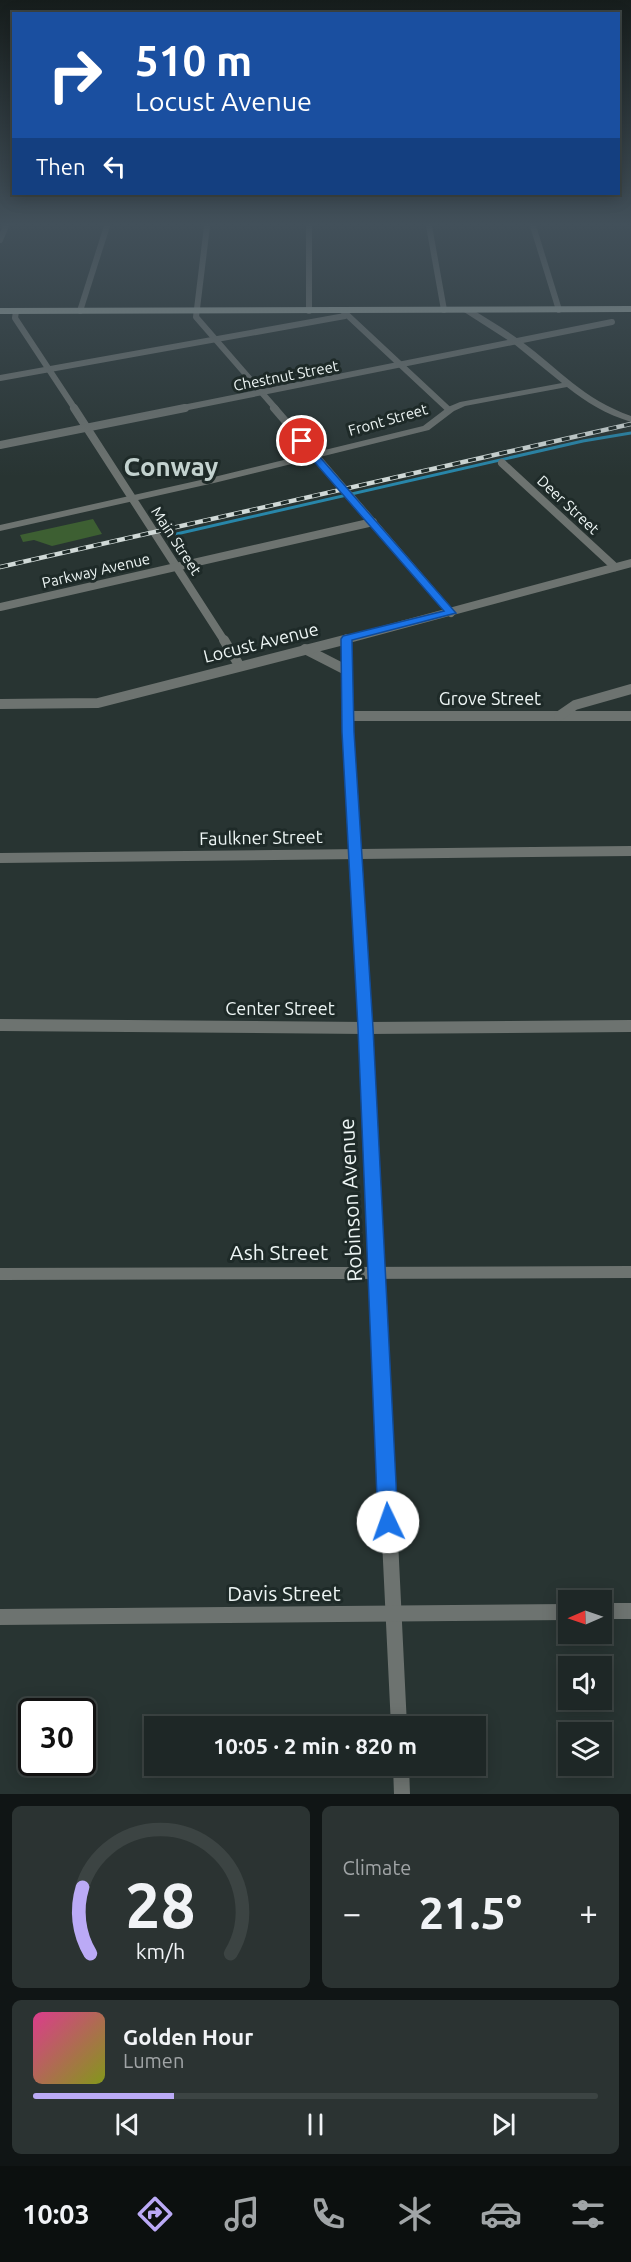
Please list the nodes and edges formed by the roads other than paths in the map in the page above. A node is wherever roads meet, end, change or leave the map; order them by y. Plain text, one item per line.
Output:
1 (309, 310) joint
2 (444, 310) joint
3 (467, 310) junction
4 (501, 310) junction
5 (559, 310) joint
6 (579, 310) edge
7 (0, 311) edge
8 (16, 311) junction
9 (80, 311) joint
10 (195, 311) junction
11 (344, 313) junction
12 (485, 320) junction
13 (612, 322) dead end
14 (214, 340) junction
15 (517, 342) junction
16 (399, 366) junction
17 (47, 369) junction
18 (0, 378) edge
19 (568, 384) junction
20 (261, 394) junction
21 (448, 409) junction
22 (631, 419) edge
23 (88, 429) junction
24 (0, 446) edge
25 (314, 456) junction
26 (502, 463) dead end
27 (133, 500) junction
28 (373, 522) junction
29 (0, 528) edge
30 (631, 563) edge
31 (178, 567) junction
32 (615, 567) junction
33 (0, 607) edge
34 (451, 613) junction
35 (347, 639) junction
36 (305, 649) junction
37 (238, 665) junction
38 (348, 671) junction
39 (631, 688) edge
40 (0, 704) edge
41 (349, 716) junction
42 (559, 716) junction
43 (631, 716) edge
44 (631, 851) edge
45 (356, 854) junction
46 (0, 858) edge
47 (0, 1026) edge
48 (631, 1026) edge
49 (366, 1028) junction
50 (631, 1272) edge
51 (0, 1274) edge
52 (377, 1274) junction
53 (612, 1611) edge
54 (631, 1611) edge
55 (558, 1612) edge
56 (394, 1614) junction
57 (0, 1617) edge
58 (399, 1716) edge
59 (401, 1776) edge
60 (402, 1794) edge

1 - 10 main road
1 - 11 main road
2 - 3 main road
2 - 11 main road
3 - 4 main road
3 - 12 street
4 - 5 main road
4 - 12 street
5 - 6 main road
7 - 8 main road
8 - 9 main road
8 - 17 street, Main Street
9 - 10 main road
10 - 14 street
11 - 14 street
11 - 16 street
12 - 15 street
13 - 15 street, Chestnut Street
14 - 17 street
14 - 20 street
15 - 16 street, Chestnut Street
15 - 19 street
16 - 20 street, Chestnut Street
16 - 21 street
17 - 18 street
17 - 23 street, Main Street
19 - 21 street, Front Street
19 - 22 street
20 - 23 street, Chestnut Street
20 - 25 street
21 - 25 street, Front Street
23 - 24 street, Chestnut Street
23 - 27 street, Main Street
25 - 27 street, Front Street
25 - 28 street
26 - 32 street, Deer Street
27 - 29 street, Front Street
27 - 31 street, Main Street
28 - 31 street, Parkway Avenue
28 - 34 street
30 - 32 street, Locust Avenue
31 - 33 street, Parkway Avenue
31 - 37 street, Main Street
32 - 34 street, Locust Avenue
34 - 35 street, Locust Avenue
35 - 36 street, Locust Avenue
35 - 38 street, Robinson Avenue
36 - 37 street, Locust Avenue
36 - 38 street
37 - 40 street, Locust Avenue
38 - 41 street, Robinson Avenue
39 - 42 street
41 - 42 street, Grove Street
41 - 45 street, Robinson Avenue
42 - 43 street, Grove Street
44 - 45 street, Faulkner Street
45 - 46 street, Faulkner Street
45 - 49 street, Robinson Avenue
47 - 49 street, Center Street
48 - 49 street, Center Street
49 - 52 street, Robinson Avenue
50 - 52 street, Ash Street
51 - 52 street, Ash Street
52 - 56 street, Robinson Avenue
53 - 54 street
55 - 56 street, Davis Street
56 - 57 street, Davis Street
56 - 58 street, Robinson Avenue
59 - 60 street

